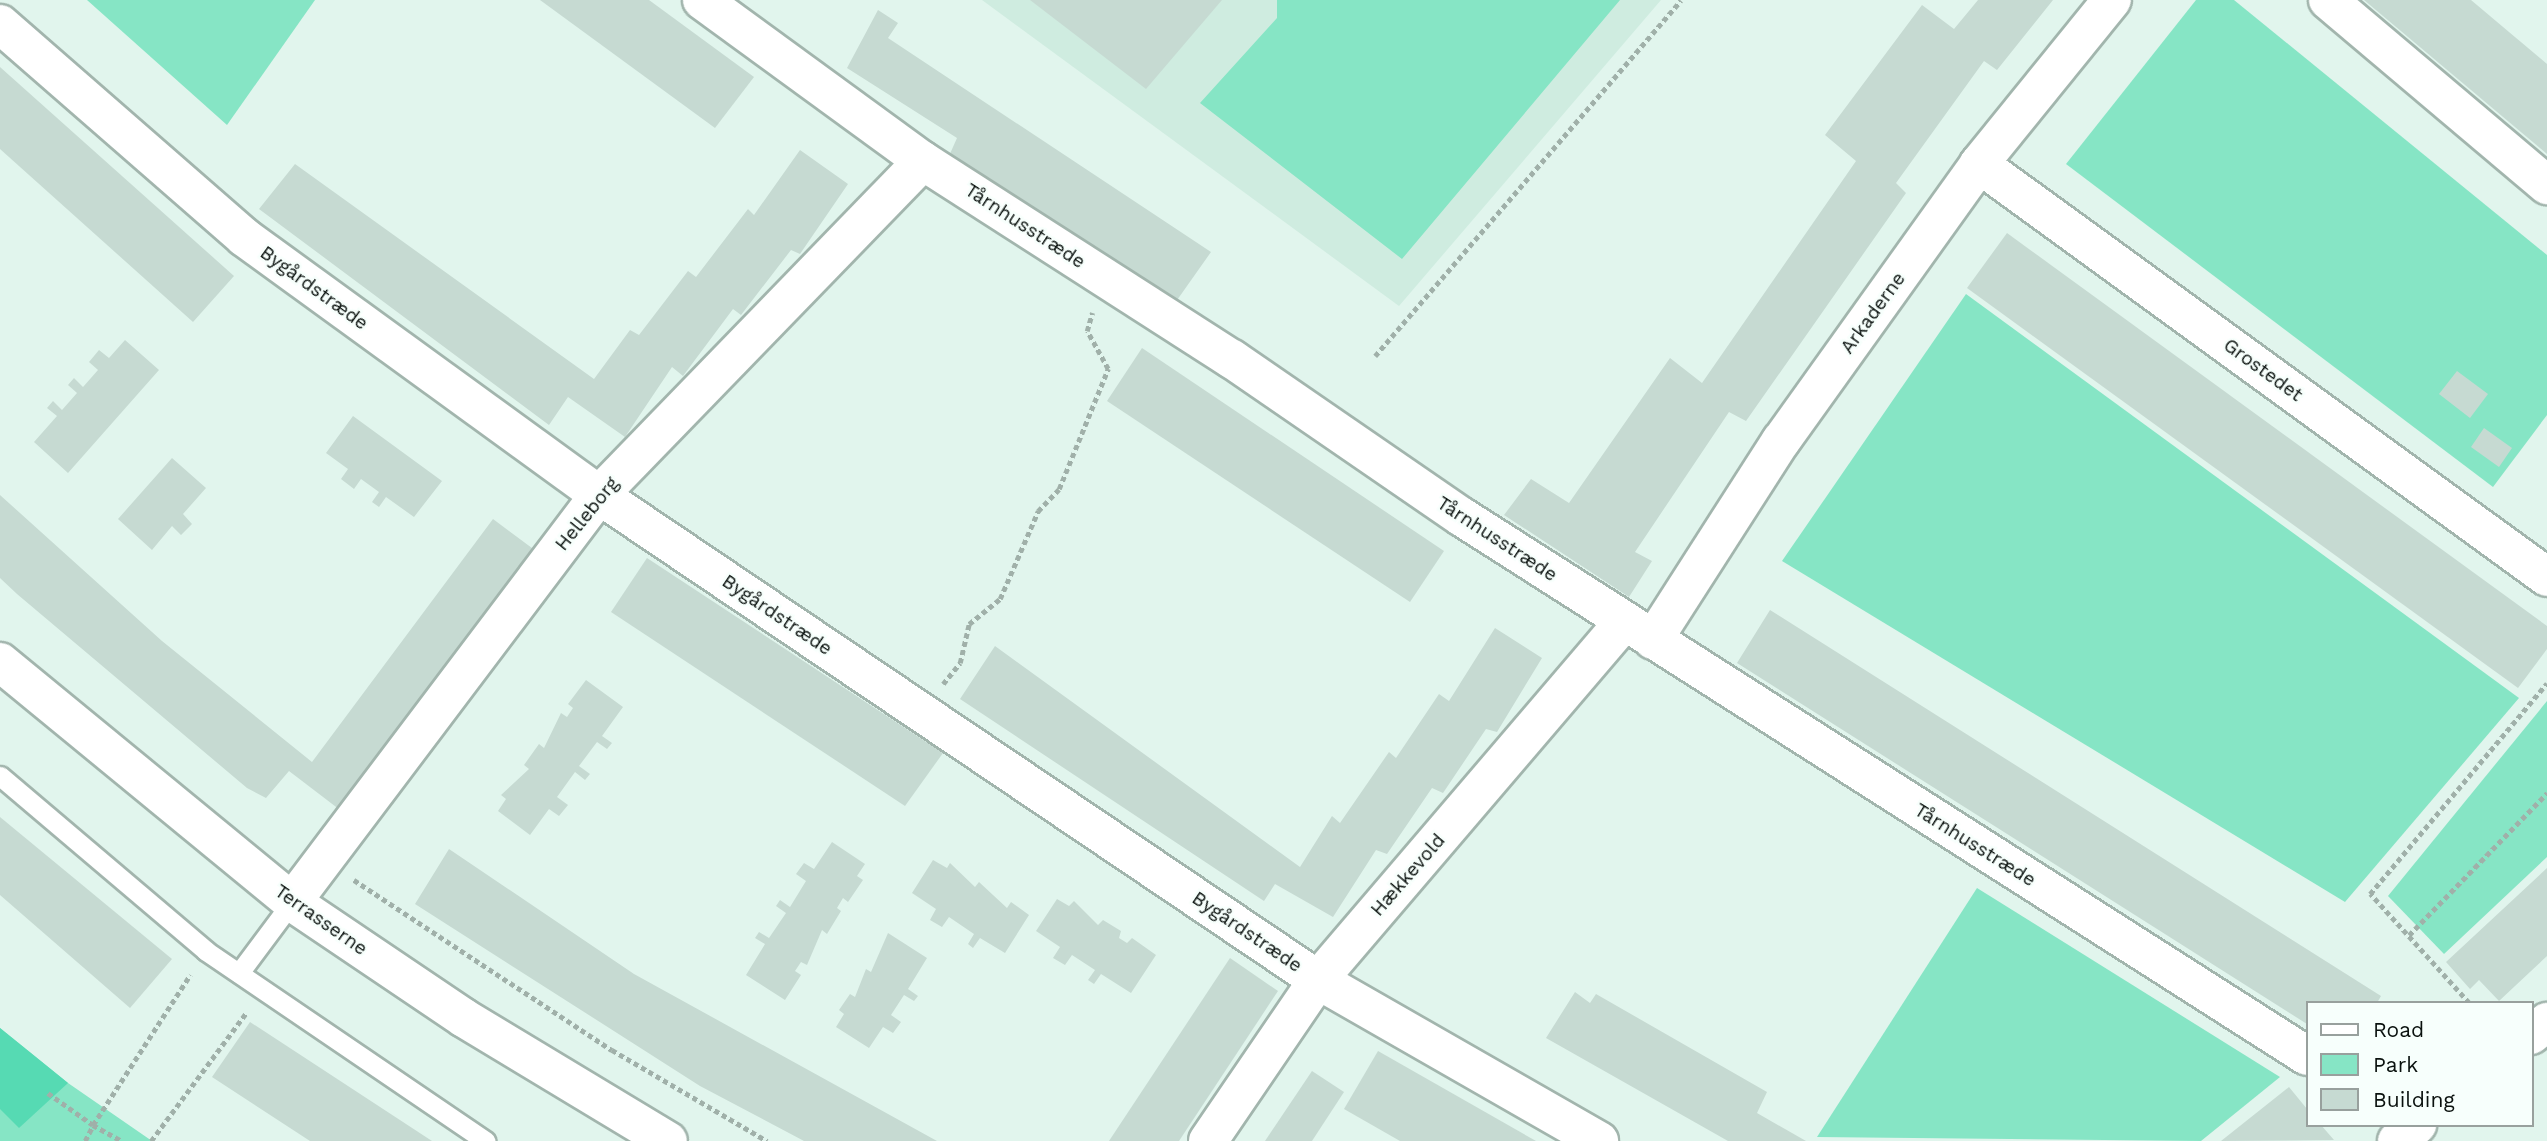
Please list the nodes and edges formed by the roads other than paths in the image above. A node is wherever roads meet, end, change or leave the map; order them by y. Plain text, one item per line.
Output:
1 (702, 0) edge
2 (2112, 0) edge
3 (2328, 0) edge
4 (0, 24) edge
5 (923, 161) junction
6 (1979, 164) junction
7 (2547, 185) edge
8 (599, 495) junction
9 (2547, 577) edge
10 (1638, 631) junction
11 (0, 662) edge
12 (0, 776) edge
13 (292, 902) junction
14 (239, 973) junction
15 (1318, 980) junction
16 (2306, 1055) edge
17 (486, 1141) edge
18 (668, 1141) edge
19 (1208, 1141) edge
20 (1600, 1141) edge

1 - 5 street, Tårnhusstræde
2 - 6 street, Arkaderne
3 - 7 street
4 - 8 street, Bygårdstræde
5 - 8 street, Helleborg
5 - 10 street, Tårnhusstræde
6 - 9 street, Grostedet
6 - 10 street, Arkaderne
8 - 13 street, Helleborg
8 - 15 street, Bygårdstræde
10 - 15 street, Hækkevold
10 - 16 street, Tårnhusstræde
11 - 13 street, Terrasserne
12 - 14 lane
13 - 14 lane
13 - 18 street, Terrasserne
14 - 17 lane
15 - 19 street, Hækkevold
15 - 20 street, Bygårdstræde

